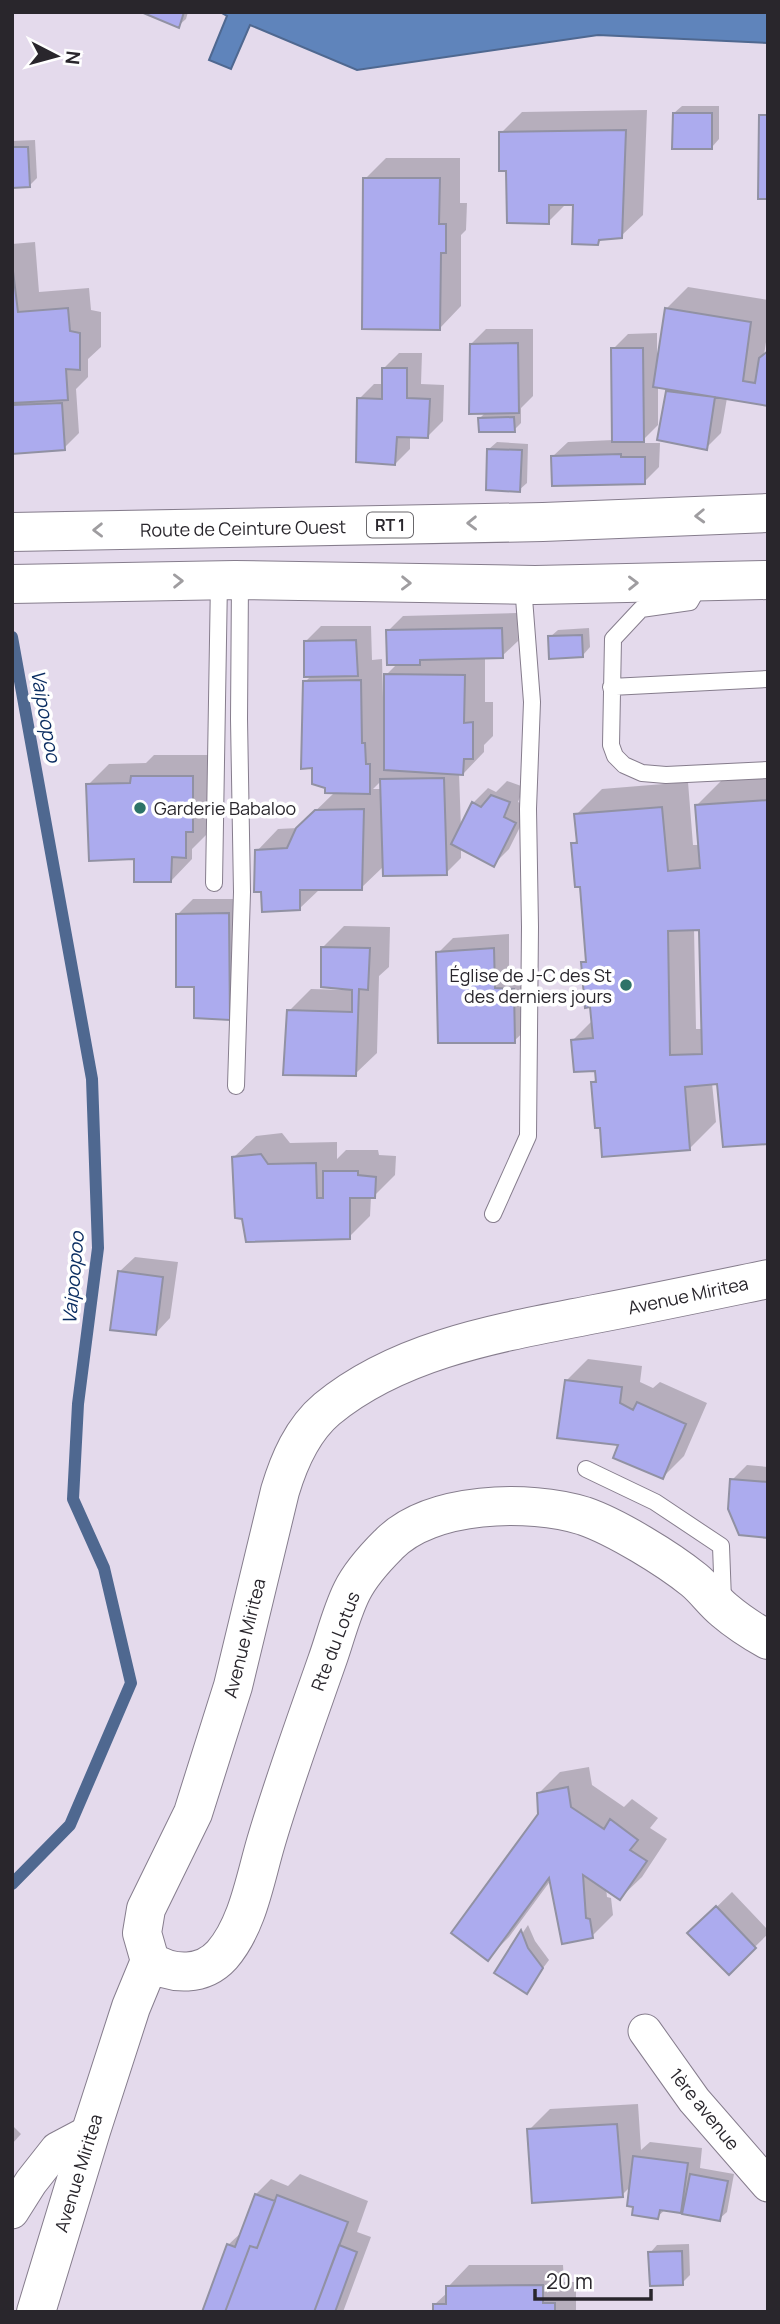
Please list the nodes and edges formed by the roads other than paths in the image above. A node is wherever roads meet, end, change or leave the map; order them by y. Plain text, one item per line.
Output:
1 (768, 513) edge
2 (12, 532) edge
3 (230, 580) junction
4 (768, 580) edge
5 (694, 582) junction
6 (12, 584) edge
7 (523, 584) junction
8 (768, 679) edge
9 (611, 687) junction
10 (768, 770) edge
11 (214, 883) dead end
12 (236, 1086) dead end
13 (493, 1213) dead end
14 (768, 1279) edge
15 (586, 1469) dead end
16 (723, 1609) junction
17 (768, 1640) edge
18 (150, 1961) junction
19 (645, 2031) dead end
20 (91, 2132) junction
21 (768, 2185) edge
22 (12, 2212) edge
23 (36, 2312) edge

1 -> 2 main road, Route de Ceinture Ouest / RT 1
6 -> 3 main road
3 -> 7 main road
3 - 11 lane
3 - 12 lane
4 - 5 main road
7 -> 5 main road
5 - 9 lane
7 - 13 lane
8 - 9 lane
9 - 10 lane
14 - 18 main road, Avenue Miritea
15 - 16 lane
16 - 17 main road, Rte du Lotus
16 - 18 main road, Rte du Lotus
18 - 20 main road, Avenue Miritea
19 - 21 street, 1ère avenue
20 - 22 street
20 - 23 main road, Avenue Miritea

